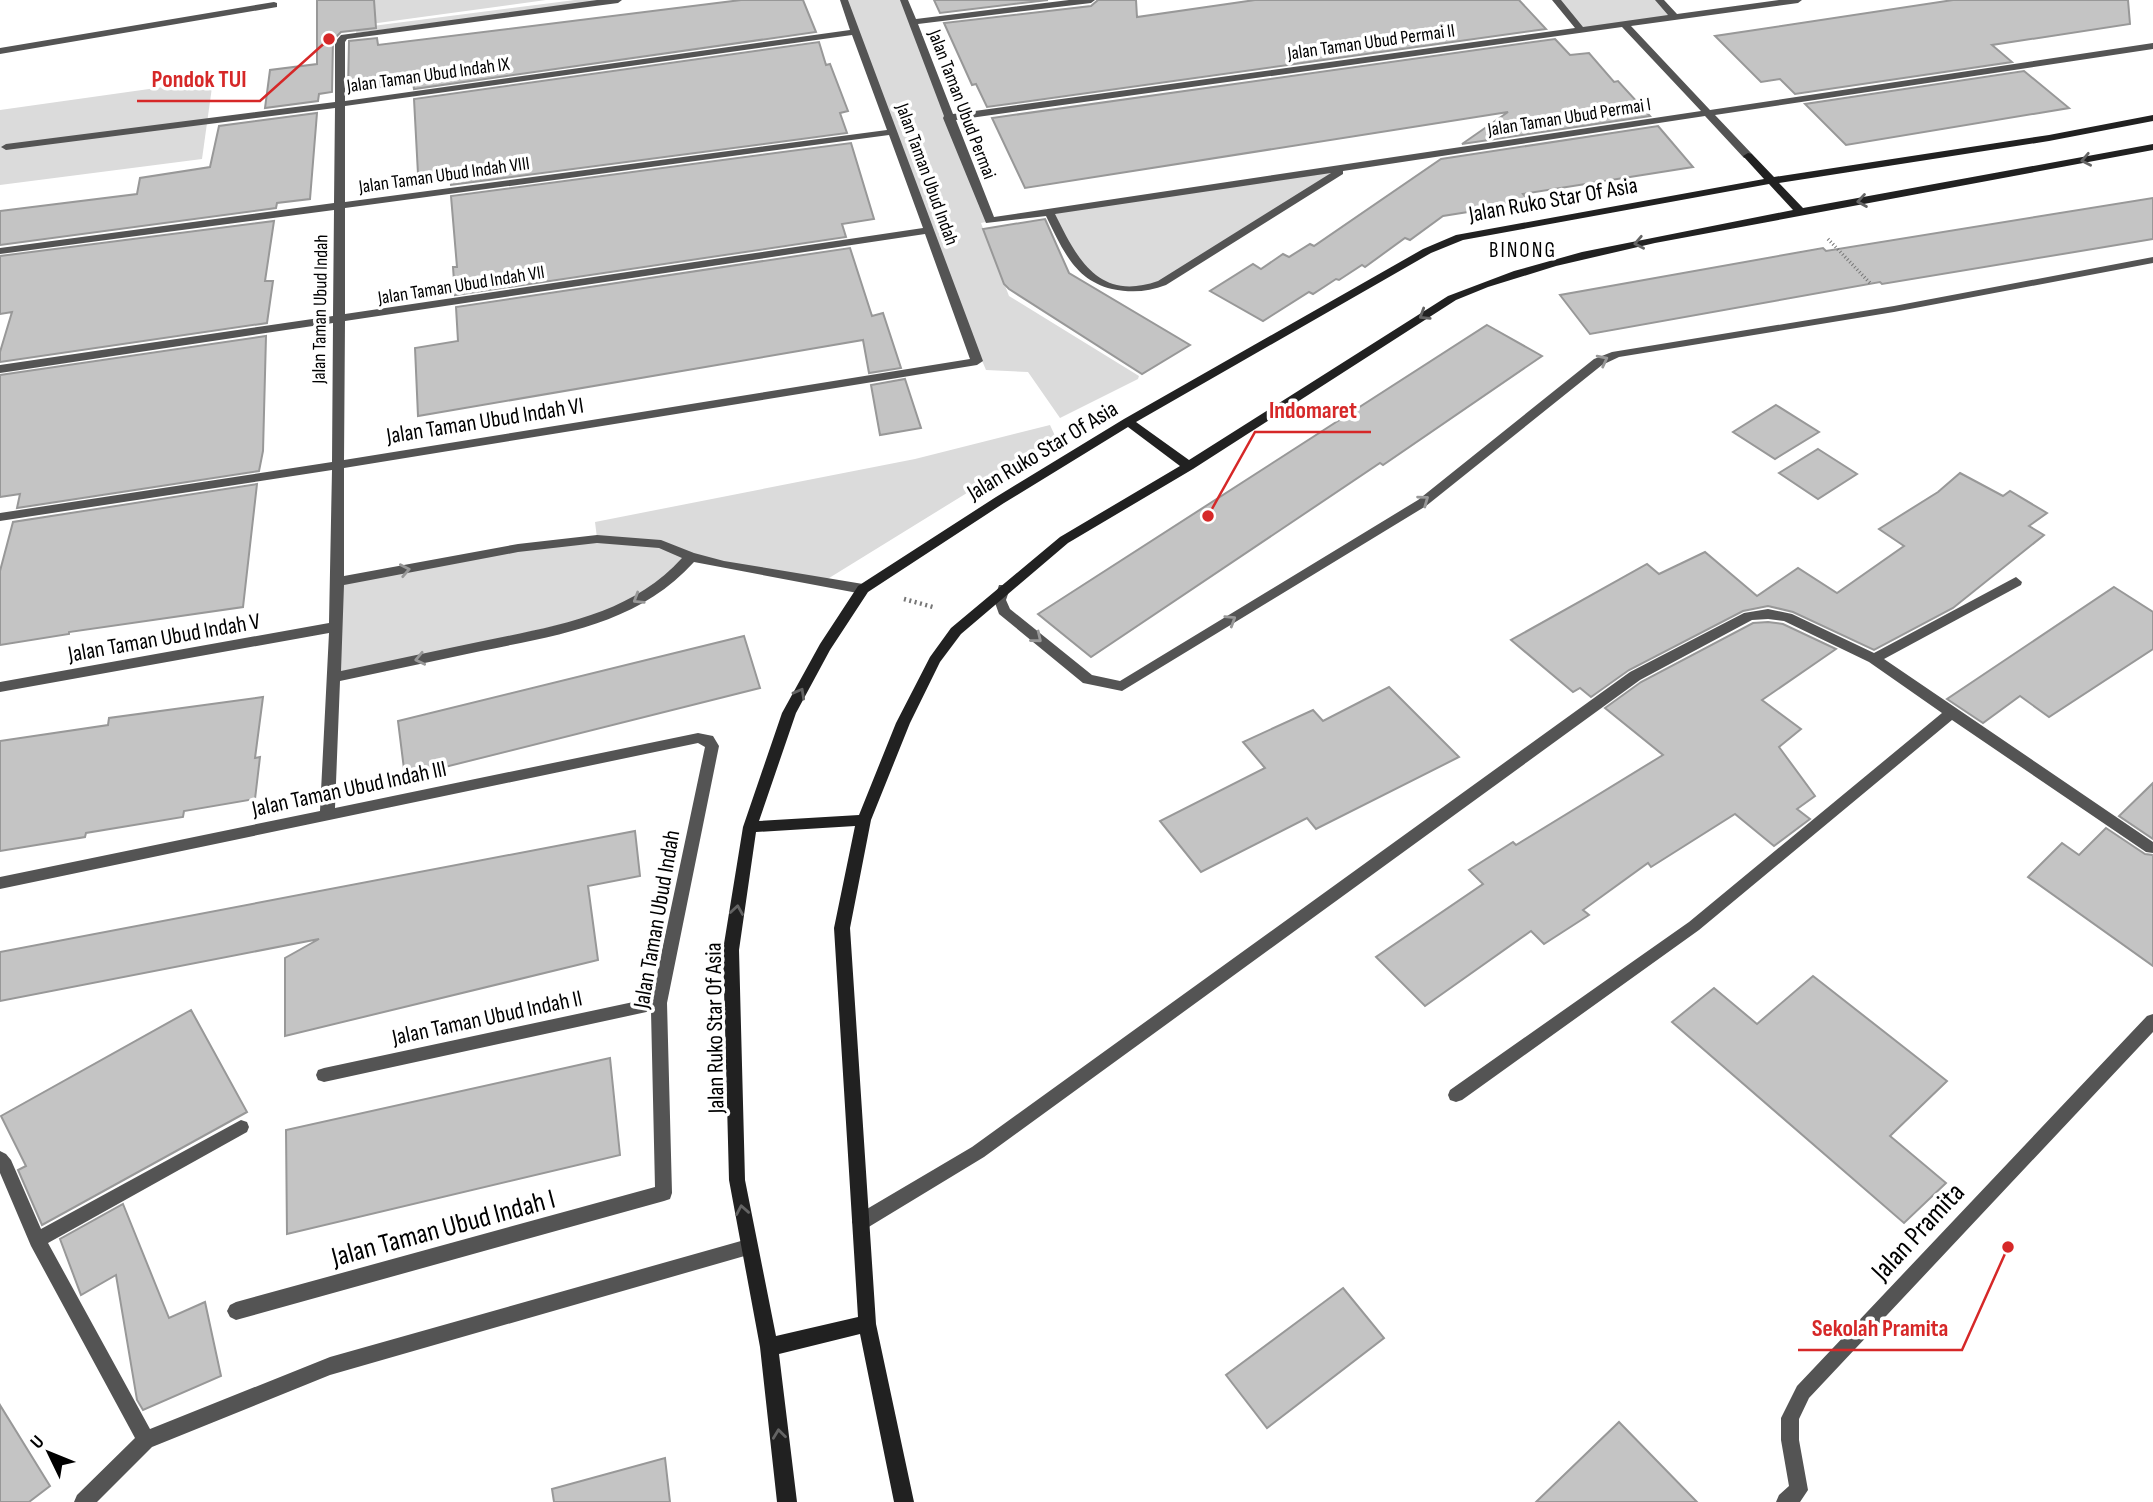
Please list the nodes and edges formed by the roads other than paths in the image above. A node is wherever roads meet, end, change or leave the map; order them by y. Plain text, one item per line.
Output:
1 (618, 0) edge
2 (844, 0) edge
3 (904, 0) edge
4 (1091, 0) edge
5 (1556, 0) edge
6 (1659, 0) edge
7 (1798, 0) edge
8 (274, 5) dead end
9 (1675, 17) junction
10 (913, 22) junction
11 (1624, 24) junction
12 (1581, 30) junction
13 (855, 32) junction
14 (2153, 46) edge
15 (0, 51) edge
16 (341, 104) junction
17 (1705, 112) junction
18 (948, 118) junction
19 (2153, 118) edge
20 (893, 132) junction
21 (6, 147) dead end
22 (2153, 147) edge
23 (1343, 169) junction
24 (1771, 181) junction
25 (340, 206) junction
26 (1800, 211) junction
27 (1049, 212) junction
28 (990, 221) joint
29 (927, 231) junction
30 (0, 251) edge
31 (2153, 260) edge
32 (337, 321) junction
33 (977, 361) joint
34 (0, 369) edge
35 (1128, 422) junction
36 (338, 465) junction
37 (1189, 466) junction
38 (0, 517) edge
39 (691, 557) junction
40 (338, 582) junction
41 (2016, 582) dead end
42 (1004, 588) junction
43 (863, 589) junction
44 (336, 627) junction
45 (1874, 659) junction
46 (334, 677) junction
47 (0, 687) edge
48 (1951, 713) junction
49 (708, 740) joint
50 (327, 816) junction
51 (864, 820) junction
52 (750, 827) junction
53 (2151, 848) edge
54 (0, 883) edge
55 (659, 1003) junction
56 (2153, 1021) edge
57 (324, 1075) dead end
58 (1456, 1095) dead end
59 (241, 1127) dead end
60 (0, 1159) edge
61 (664, 1193) joint
62 (861, 1222) junction
63 (37, 1240) junction
64 (748, 1247) junction
65 (236, 1311) dead end
66 (867, 1324) junction
67 (769, 1347) junction
68 (146, 1440) junction
69 (84, 1502) edge
70 (787, 1502) edge
71 (904, 1502) edge
72 (1786, 1502) edge

1 - 16 street, Jalan Taman Ubud Indah
2 - 13 street, Jalan Taman Ubud Indah
3 - 10 street, Jalan Taman Ubud Permai
4 - 10 street
5 - 12 street
6 - 9 street
7 - 9 street, Jalan Taman Ubud Permai II
8 - 15 street
9 - 11 street, Jalan Taman Ubud Permai II
10 - 18 street, Jalan Taman Ubud Permai
11 - 12 street, Jalan Taman Ubud Permai II
11 - 17 street
12 - 18 street, Jalan Taman Ubud Permai II
13 - 16 street, Jalan Taman Ubud Indah IX
13 - 20 street, Jalan Taman Ubud Indah
14 - 17 street, Jalan Taman Ubud Permai I
16 - 21 street, Jalan Taman Ubud Indah IX
16 - 25 street, Jalan Taman Ubud Indah
17 - 23 street, Jalan Taman Ubud Permai I
17 - 24 street
18 - 28 street, Jalan Taman Ubud Permai
19 - 24 street, Jalan Ruko Star Of Asia
20 - 25 street, Jalan Taman Ubud Indah VIII
20 - 29 street, Jalan Taman Ubud Indah
22 -> 26 street
23 - 27 street, Jalan Taman Ubud Permai I
23 - 27 street
24 - 26 street
24 - 35 street, Jalan Ruko Star Of Asia
25 - 30 street, Jalan Taman Ubud Indah VIII
25 - 32 street, Jalan Taman Ubud Indah
26 -> 37 street
27 - 28 street, Jalan Taman Ubud Permai I
29 - 32 street, Jalan Taman Ubud Indah VII
29 - 33 street, Jalan Taman Ubud Indah
42 -> 31 street
32 - 34 street, Jalan Taman Ubud Indah VII
32 - 36 street, Jalan Taman Ubud Indah
33 - 36 street, Jalan Taman Ubud Indah VI
35 - 37 street
35 - 43 street, Jalan Ruko Star Of Asia
36 - 38 street, Jalan Taman Ubud Indah VI
36 - 40 street, Jalan Taman Ubud Indah
37 - 42 street
40 -> 39 street
39 - 43 street
39 -> 46 street
40 - 44 street, Jalan Taman Ubud Indah
41 - 45 street
42 - 51 street
52 -> 43 street, Jalan Ruko Star Of Asia
44 - 46 street, Jalan Taman Ubud Indah
44 - 47 street, Jalan Taman Ubud Indah V
45 - 48 street
45 - 62 street
46 - 50 street, Jalan Taman Ubud Indah
48 - 53 street
48 - 58 street
49 - 50 street, Jalan Taman Ubud Indah III
49 - 55 street, Jalan Taman Ubud Indah
50 - 54 street, Jalan Taman Ubud Indah III
51 - 52 street
51 - 62 street
64 -> 52 street, Jalan Ruko Star Of Asia
55 - 57 street, Jalan Taman Ubud Indah II
55 - 61 street, Jalan Taman Ubud Indah
56 - 72 street, Jalan Pramita
59 - 63 street
60 - 63 street
61 - 65 street, Jalan Taman Ubud Indah I
62 - 66 street
63 - 68 street
64 - 67 street, Jalan Ruko Star Of Asia
64 - 68 street
66 - 67 street
66 - 71 street
70 -> 67 street, Jalan Ruko Star Of Asia
68 - 69 street

